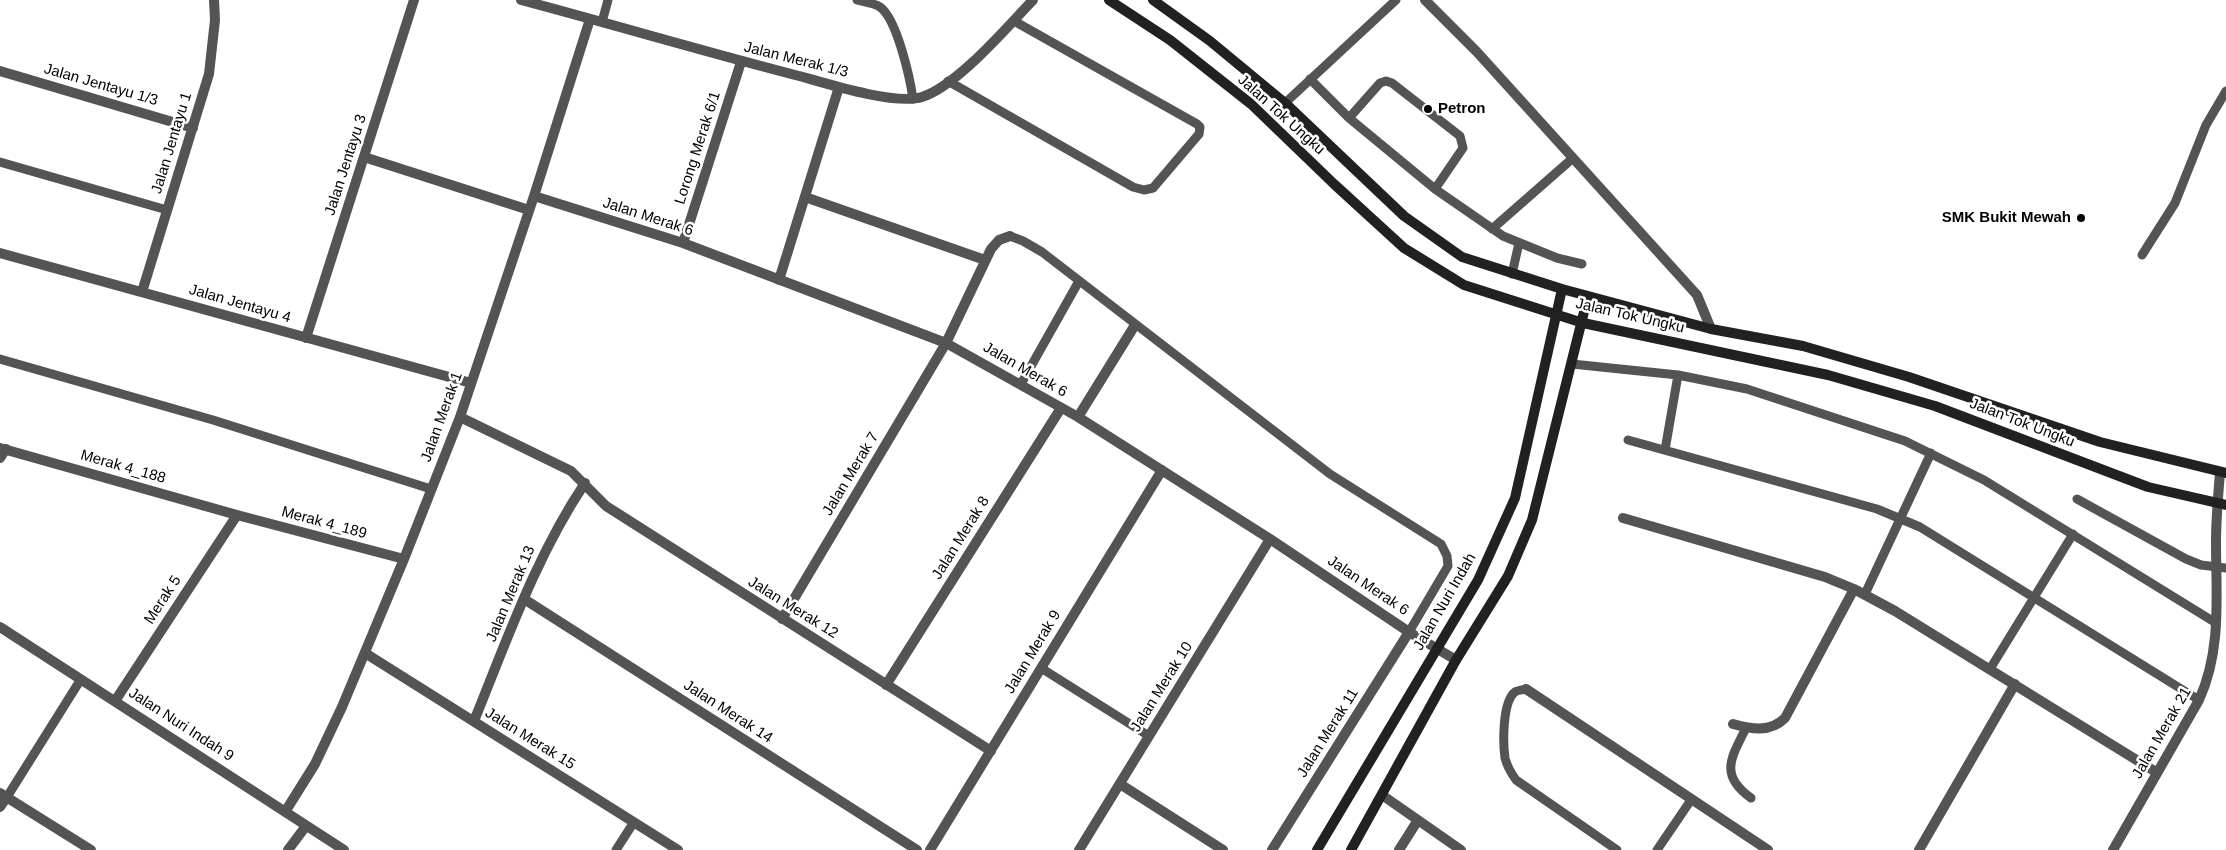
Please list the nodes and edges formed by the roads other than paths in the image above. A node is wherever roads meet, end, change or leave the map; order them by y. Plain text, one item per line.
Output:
1 (214, 0) edge
2 (414, 0) edge
3 (521, 0) edge
4 (608, 0) edge
5 (858, 0) edge
6 (1033, 0) edge
7 (1109, 0) edge
8 (1153, 0) edge
9 (1396, 0) edge
10 (1425, 0) edge
11 (590, 19) junction
12 (1014, 21) junction
13 (602, 22) junction
14 (741, 62) junction
15 (0, 71) edge
16 (1310, 79) junction
17 (948, 81) junction
18 (839, 87) junction
19 (2226, 91) edge
20 (913, 99) junction
21 (1285, 103) junction
22 (1348, 118) junction
23 (193, 128) junction
24 (364, 157) junction
25 (1573, 158) junction
26 (0, 162) edge
27 (1435, 189) junction
28 (534, 196) junction
29 (805, 197) junction
30 (167, 210) junction
31 (529, 210) junction
32 (1492, 229) junction
33 (1010, 236) joint
34 (684, 243) junction
35 (1519, 243) junction
36 (0, 253) edge
37 (2142, 255) dead end
38 (985, 260) junction
39 (1582, 264) dead end
40 (1512, 274) junction
41 (779, 280) junction
42 (1079, 281) junction
43 (1562, 289) junction
44 (142, 292) junction
45 (1588, 296) junction
46 (1557, 314) junction
47 (1583, 323) junction
48 (1135, 325) junction
49 (1711, 328) junction
50 (306, 338) junction
51 (946, 343) junction
52 (0, 359) edge
53 (1572, 364) junction
54 (1678, 375) junction
55 (471, 383) junction
56 (1021, 384) junction
57 (1061, 408) junction
58 (460, 417) junction
59 (1078, 417) junction
60 (1628, 440) dead end
61 (1665, 450) junction
62 (2, 452) edge
63 (1930, 453) junction
64 (1162, 470) junction
65 (2223, 473) edge
66 (584, 483) junction
67 (431, 489) junction
68 (2078, 499) dead end
69 (2222, 504) edge
70 (237, 515) junction
71 (1623, 518) dead end
72 (1900, 518) junction
73 (2073, 534) junction
74 (1270, 539) junction
75 (404, 559) junction
76 (2222, 568) edge
77 (1854, 589) junction
78 (1865, 594) junction
79 (2034, 598) junction
80 (524, 599) junction
81 (782, 619) junction
82 (2216, 623) junction
83 (0, 628) edge
84 (1409, 632) junction
85 (1436, 649) junction
86 (365, 653) junction
87 (1456, 660) junction
88 (1041, 668) junction
89 (1990, 669) junction
90 (81, 679) junction
91 (886, 684) junction
92 (2015, 684) junction
93 (1526, 689) joint
94 (2199, 700) junction
95 (115, 701) junction
96 (474, 721) junction
97 (1733, 724) dead end
98 (1746, 728) junction
99 (1149, 736) junction
100 (991, 751) junction
101 (2156, 772) junction
102 (1120, 784) junction
103 (3, 795) edge
104 (1382, 795) junction
105 (1751, 798) dead end
106 (1691, 800) junction
107 (0, 807) edge
108 (285, 812) junction
109 (1418, 820) junction
110 (634, 822) junction
111 (306, 826) junction
112 (90, 850) edge
113 (288, 850) edge
114 (344, 850) edge
115 (616, 850) edge
116 (678, 850) edge
117 (916, 850) edge
118 (930, 850) edge
119 (1079, 850) edge
120 (1223, 850) edge
121 (1272, 850) edge
122 (1317, 850) edge
123 (1350, 850) edge
124 (1399, 850) edge
125 (1461, 850) edge
126 (1617, 850) edge
127 (1657, 850) edge
128 (1768, 850) edge
129 (1919, 850) edge
130 (2113, 850) edge

1 - 23 street, Jalan Jentayu 1
2 - 24 street, Jalan Jentayu 3
3 - 11 street, Jalan Merak 1/3
4 - 13 lane
5 - 20 lane
6 - 12 street
7 - 46 main road, Jalan Tok Ungku
8 - 21 main road, Jalan Tok Ungku
9 - 16 lane
10 - 25 street
11 - 13 street, Jalan Merak 1/3
11 - 28 street, Jalan Merak 1
12 - 17 street
12 - 17 lane
13 - 14 street, Jalan Merak 1/3
14 - 18 street, Jalan Merak 1/3
14 - 34 street, Lorong Merak 6/1
15 - 23 street, Jalan Jentayu 1/3
16 - 21 lane
16 - 22 lane
17 - 20 street
18 - 20 street, Jalan Merak 1/3
18 - 29 street
19 - 37 lane
21 - 40 main road, Jalan Tok Ungku
22 - 27 lane
22 - 27 lane
23 - 30 street, Jalan Jentayu 1
24 - 31 street
24 - 50 street, Jalan Jentayu 3
25 - 32 lane
25 - 49 street
26 - 30 lane
27 - 32 lane
28 - 31 street, Jalan Merak 1
28 - 34 street, Jalan Merak 6
29 - 38 street
29 - 41 street
30 - 44 street, Jalan Jentayu 1
31 - 55 street, Jalan Merak 1
32 - 35 lane
33 - 38 street, Jalan Merak 7
33 - 42 lane
34 - 41 street, Jalan Merak 6
35 - 39 lane
35 - 40 lane
36 - 44 street, Jalan Jentayu 4
38 - 51 street, Jalan Merak 7
40 - 43 main road, Jalan Tok Ungku
41 - 51 street, Jalan Merak 6
42 - 48 lane
42 - 56 lane
43 - 45 main road, Jalan Tok Ungku
43 - 46 main road, Jalan Nuri Indah
44 - 50 street, Jalan Jentayu 4
45 - 47 main road
45 - 49 main road, Jalan Tok Ungku
46 - 47 main road, Jalan Tok Ungku
46 - 85 main road, Jalan Nuri Indah
47 - 53 main road
47 - 69 main road, Jalan Tok Ungku
48 - 59 street
48 - 84 lane
49 - 65 main road, Jalan Tok Ungku
50 - 55 street, Jalan Jentayu 4
51 - 56 street, Jalan Merak 6
51 - 81 street, Jalan Merak 7
52 - 67 lane
53 - 54 lane
53 - 87 main road
54 - 61 lane
54 - 63 lane
55 - 58 street, Jalan Merak 1
56 - 57 street, Jalan Merak 6
57 - 59 street, Jalan Merak 6
57 - 91 street, Jalan Merak 8
58 - 66 street, Jalan Merak 12
58 - 67 street, Jalan Merak 1
59 - 64 street, Jalan Merak 6
60 - 61 lane
61 - 72 lane
62 - 70 street, Merak 4_188
63 - 72 lane
63 - 73 lane
64 - 74 street, Jalan Merak 6
64 - 88 street, Jalan Merak 9
65 - 69 street, Jalan Merak 21
66 - 80 street, Jalan Merak 13
66 - 81 street, Jalan Merak 12
67 - 75 street, Jalan Merak 1
68 - 76 lane
69 - 76 street, Jalan Merak 21
70 - 75 street, Merak 4_189
70 - 95 street, Merak 5
71 - 77 street
72 - 78 lane
72 - 79 lane
73 - 79 lane
73 - 82 lane
74 - 84 street, Jalan Merak 6
74 - 99 street, Jalan Merak 10
75 - 86 street, Jalan Merak 1
76 - 82 street, Jalan Merak 21
77 - 78 street
77 - 98 street
78 - 89 street
79 - 89 lane
79 - 94 lane
80 - 96 street, Jalan Merak 13
80 - 117 street, Jalan Merak 14
81 - 91 street, Jalan Merak 12
82 - 94 street, Jalan Merak 21
83 - 90 street, Jalan Nuri Indah 9
84 - 85 street, Jalan Merak 6
84 - 121 street, Jalan Merak 11
85 - 87 street, Jalan Merak 6
85 - 122 main road, Jalan Nuri Indah
86 - 96 street, Jalan Merak 15
86 - 108 street, Jalan Merak 1
87 - 104 main road
88 - 99 lane
88 - 100 street, Jalan Merak 9
89 - 92 street
90 - 95 street, Jalan Nuri Indah 9
90 - 103 lane
91 - 100 street, Jalan Merak 12
92 - 101 street
92 - 129 street
93 - 106 street
93 - 126 lane
94 - 101 street, Jalan Merak 21
95 - 108 street, Jalan Nuri Indah 9
96 - 110 street, Jalan Merak 15
97 - 98 street
98 - 105 lane
99 - 102 street, Jalan Merak 10
100 - 118 street, Jalan Merak 9
101 - 130 street, Jalan Merak 21
102 - 119 street, Jalan Merak 10
102 - 120 street
103 - 107 street
103 - 112 street
104 - 109 street
104 - 123 main road
106 - 127 lane
106 - 128 street
108 - 111 street, Jalan Nuri Indah 9
109 - 124 street
109 - 125 street
110 - 115 lane
110 - 116 street, Jalan Merak 15
111 - 113 street
111 - 114 street, Jalan Nuri Indah 9

